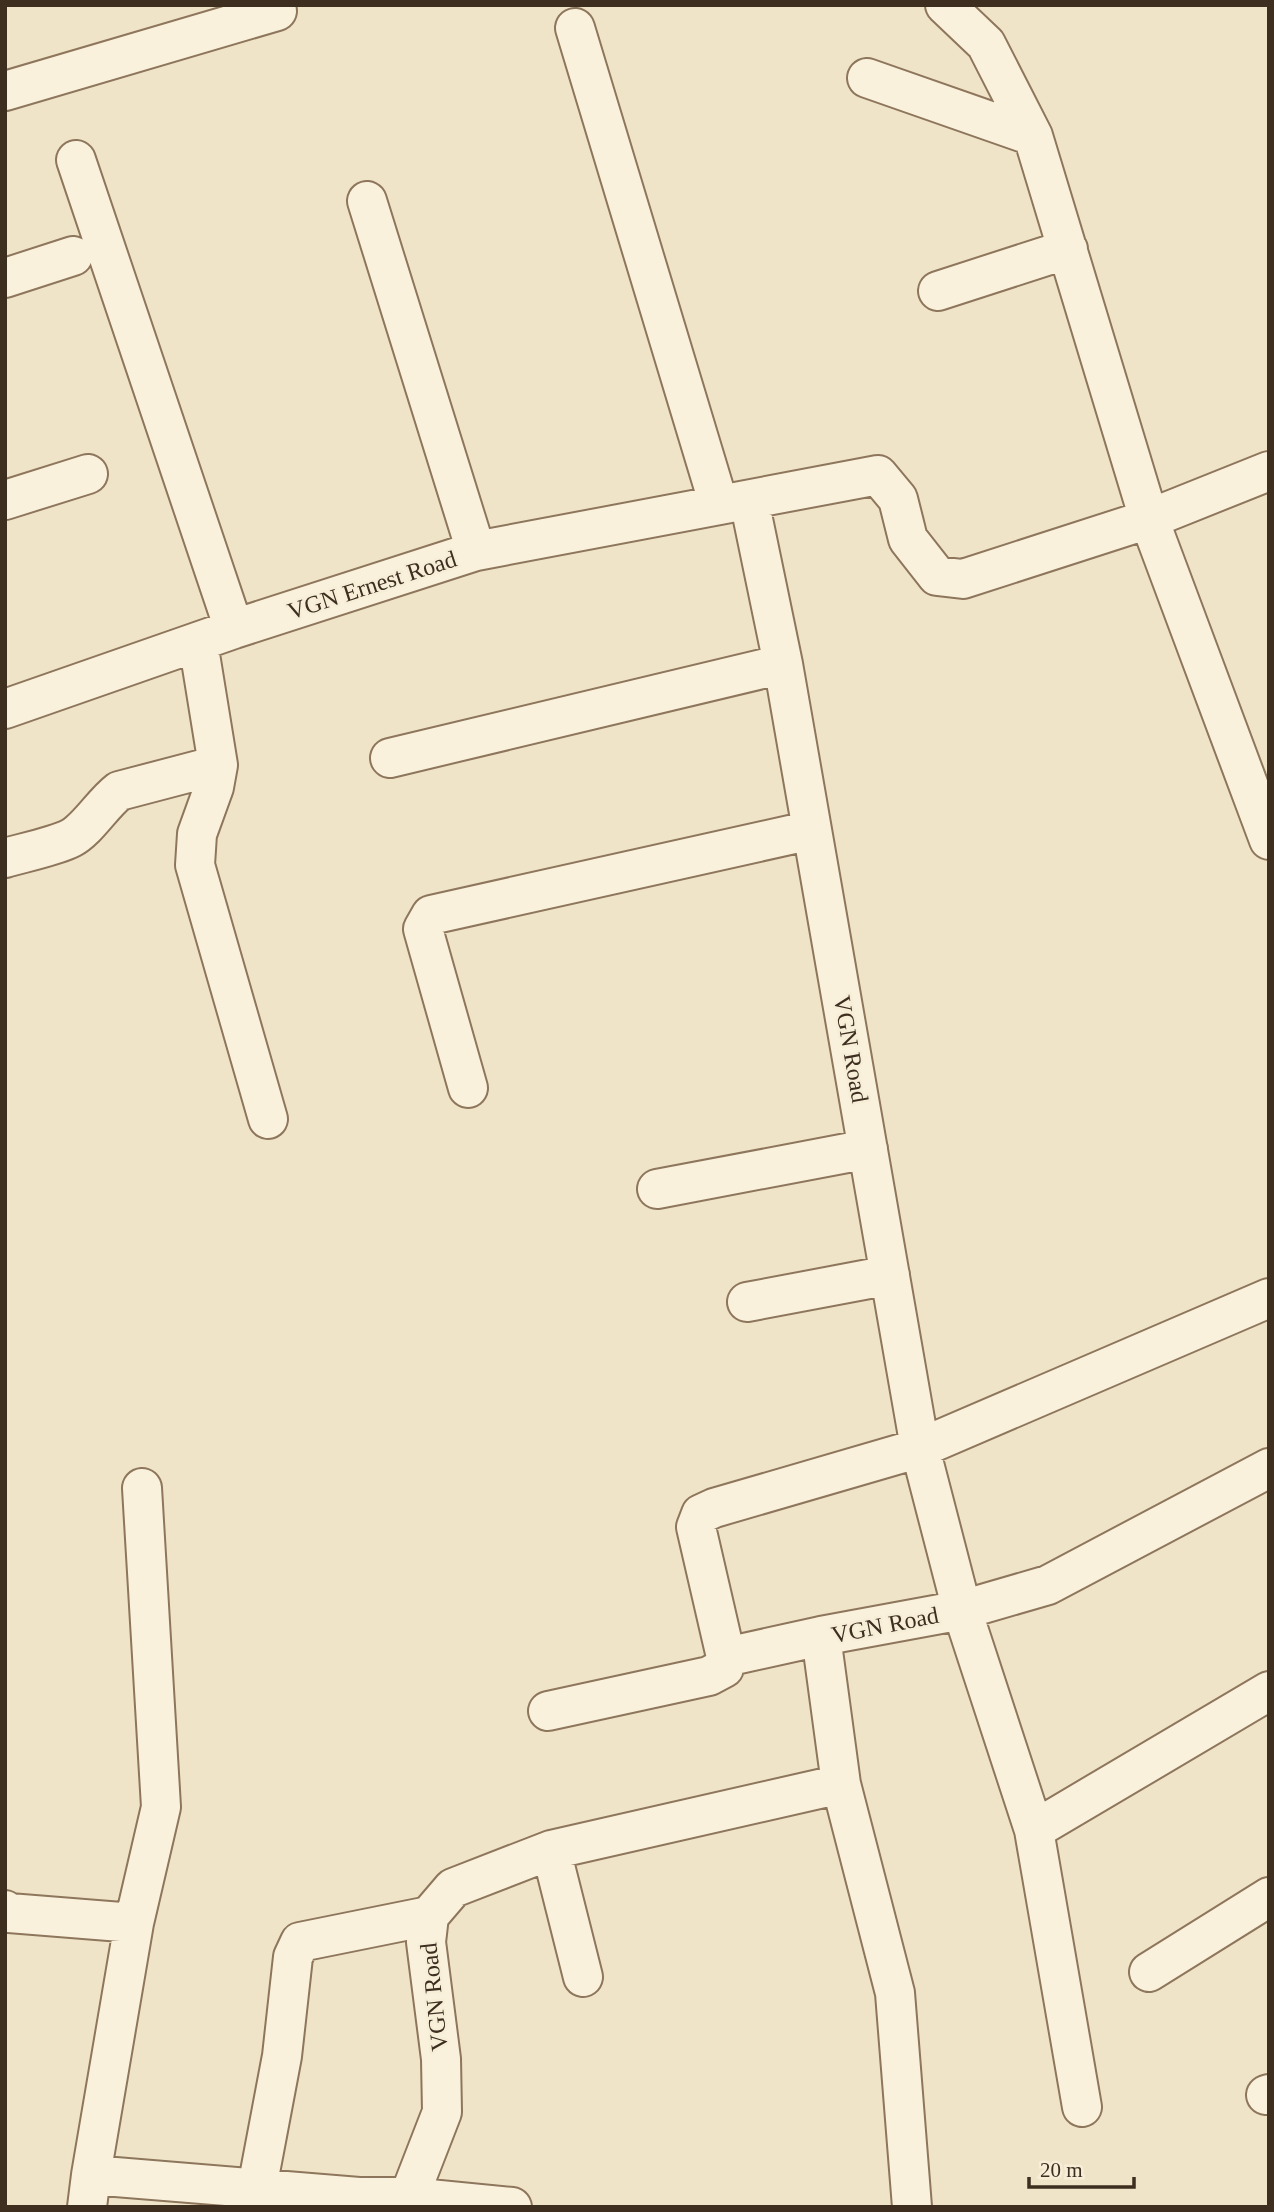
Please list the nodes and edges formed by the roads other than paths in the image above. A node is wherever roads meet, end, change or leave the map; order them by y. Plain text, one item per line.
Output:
1 (945, 5) edge
2 (277, 11) dead end
3 (575, 28) dead end
4 (867, 78) dead end
5 (5, 91) edge
6 (1033, 136) junction
7 (76, 160) dead end
8 (368, 201) dead end
9 (1068, 249) junction
10 (73, 256) dead end
11 (5, 278) edge
12 (938, 291) dead end
13 (1269, 471) edge
14 (88, 474) dead end
15 (5, 500) edge
16 (734, 503) junction
17 (1149, 519) junction
18 (476, 551) junction
19 (233, 629) junction
20 (198, 642) junction
21 (783, 664) junction
22 (5, 709) edge
23 (390, 758) dead end
24 (218, 765) junction
25 (812, 830) junction
26 (1269, 840) edge
27 (5, 858) edge
28 (468, 1088) dead end
29 (268, 1119) dead end
30 (868, 1149) junction
31 (657, 1189) dead end
32 (890, 1275) junction
33 (1269, 1298) edge
34 (747, 1302) dead end
35 (920, 1448) junction
36 (1269, 1468) edge
37 (142, 1488) dead end
38 (962, 1610) junction
39 (821, 1636) junction
40 (726, 1657) junction
41 (1269, 1691) edge
42 (548, 1711) dead end
43 (841, 1784) junction
44 (1034, 1830) junction
45 (551, 1850) junction
46 (1269, 1897) edge
47 (5, 1910) edge
48 (429, 1916) junction
49 (134, 1923) junction
50 (1149, 1972) dead end
51 (583, 1977) dead end
52 (1082, 2107) dead end
53 (257, 2188) junction
54 (89, 2191) edge
55 (409, 2197) junction
56 (512, 2207) edge
57 (912, 2207) edge

1 - 6 street
2 - 5 street
3 - 16 street, VGN Road
4 - 6 street
6 - 9 street
7 - 19 street
8 - 18 street
9 - 12 street
9 - 17 street
10 - 11 street
13 - 17 street
14 - 15 street
16 - 17 street, VGN Ernest Road
16 - 18 street, VGN Ernest Road
16 - 21 street, VGN Road
17 - 26 street
18 - 19 street, VGN Ernest Road
19 - 20 street, VGN Ernest Road
20 - 22 street, VGN Ernest Road
20 - 24 street
21 - 23 street
21 - 25 street, VGN Road
24 - 27 street
24 - 29 street
25 - 28 street
25 - 30 street, VGN Road
30 - 31 street
30 - 32 street, VGN Road
32 - 34 street
32 - 35 street, VGN Road
33 - 35 street
35 - 38 street, VGN Road
35 - 40 street
36 - 38 street
37 - 49 street
38 - 39 street, VGN Road
38 - 44 street
39 - 40 street
39 - 43 street, VGN Road
40 - 42 street
41 - 44 street
43 - 45 street, VGN Road
43 - 57 street
44 - 52 street
45 - 48 street, VGN Road
45 - 51 street
46 - 50 street
47 - 49 street
48 - 53 street
48 - 55 street, VGN Road
49 - 54 street
53 - 54 street
53 - 55 street
55 - 56 street

